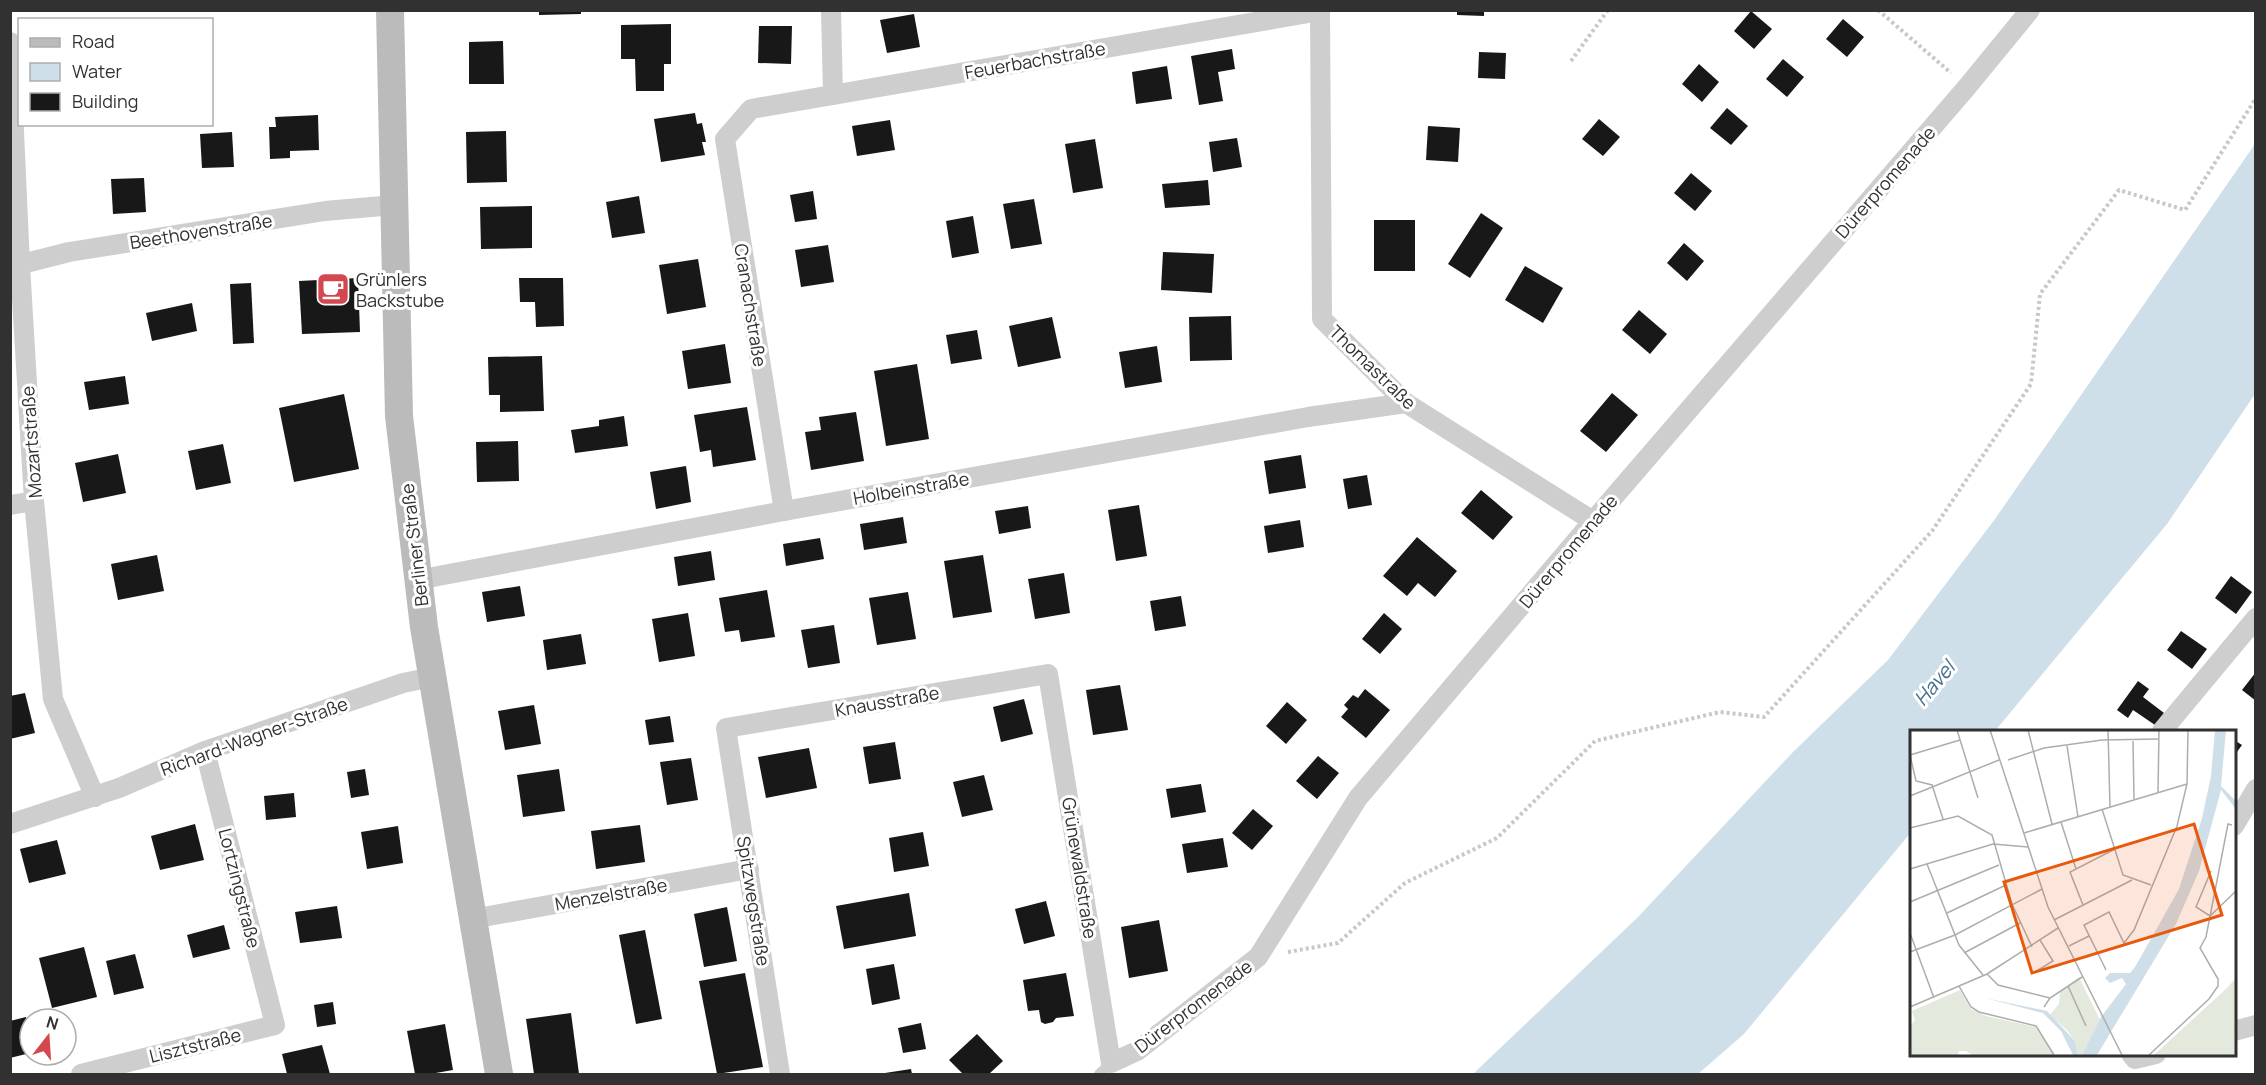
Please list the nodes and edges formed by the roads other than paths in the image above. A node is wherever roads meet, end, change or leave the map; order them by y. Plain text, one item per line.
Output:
1 (390, 10) edge
2 (831, 10) edge
3 (2030, 10) edge
4 (1320, 11) edge
5 (10, 42) edge
6 (833, 95) junction
7 (751, 109) joint
8 (394, 205) junction
9 (15, 266) edge
10 (1406, 403) junction
11 (34, 501) junction
12 (10, 505) edge
13 (784, 511) junction
14 (1593, 521) junction
15 (417, 580) junction
16 (2256, 618) edge
17 (1048, 674) joint
18 (432, 677) junction
19 (726, 728) joint
20 (2163, 730) edge
21 (205, 751) junction
22 (2256, 789) edge
23 (95, 796) junction
24 (10, 824) edge
25 (2236, 824) edge
26 (749, 869) junction
27 (472, 919) junction
28 (275, 1025) joint
29 (2256, 1025) edge
30 (2236, 1031) edge
31 (2149, 1055) edge
32 (2132, 1060) edge
33 (1105, 1069) edge
34 (81, 1074) edge
35 (499, 1074) edge
36 (780, 1074) edge

1 - 8 main road, Berliner Straße
2 - 6 street
3 - 14 street, Dürerpromenade
4 - 6 street, Feuerbachstraße
4 - 10 street, Thomastraße
5 - 9 street, Mozartstraße
6 - 7 street, Feuerbachstraße
7 - 13 street, Cranachstraße
8 - 9 street, Beethovenstraße
8 - 15 main road, Berliner Straße
9 - 11 street, Mozartstraße
10 - 13 street, Holbeinstraße
10 - 14 street, Thomastraße
11 - 12 street
11 - 23 street, Mozartstraße
13 - 15 street, Holbeinstraße
14 - 33 street, Dürerpromenade
15 - 18 main road, Berliner Straße
16 - 20 street
17 - 19 street, Knausstraße
17 - 33 street, Grünewaldstraße
18 - 21 street, Richard-Wagner-Straße
18 - 27 main road, Berliner Straße
19 - 26 street, Spitzwegstraße
21 - 23 street, Richard-Wagner-Straße
21 - 28 street, Lortzingstraße
22 - 25 street
23 - 24 street, Richard-Wagner-Straße
26 - 27 street, Menzelstraße
26 - 36 street, Spitzwegstraße
27 - 35 main road, Berliner Straße
28 - 34 street, Lisztstraße
29 - 30 street
31 - 32 street

